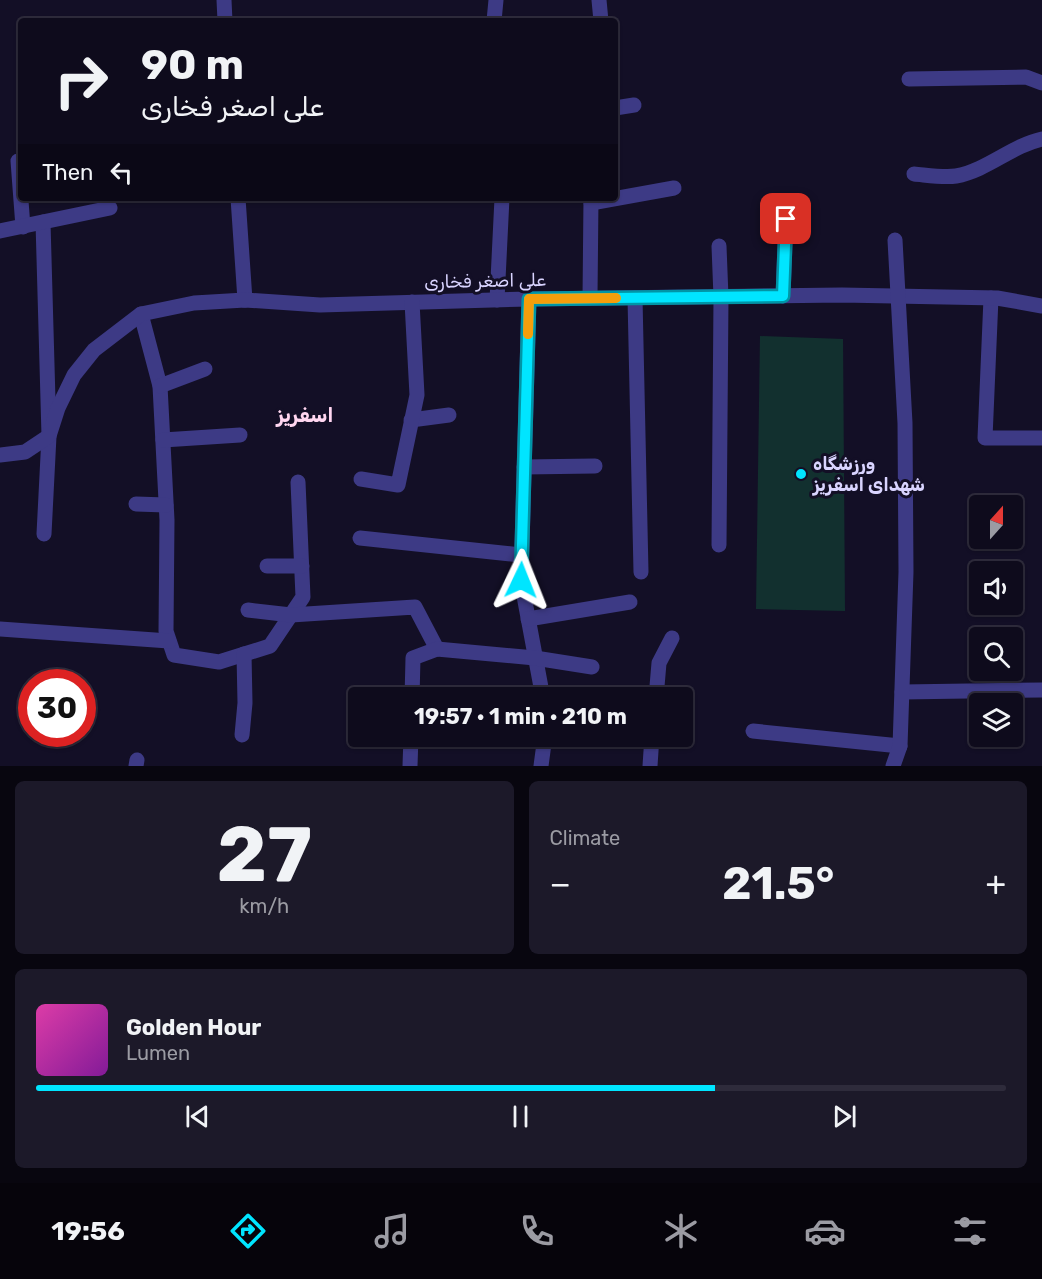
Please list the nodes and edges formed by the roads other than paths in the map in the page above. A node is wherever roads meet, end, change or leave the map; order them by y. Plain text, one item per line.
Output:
1 (224, 0) edge
2 (496, 0) edge
3 (598, 0) edge
4 (225, 18) edge
5 (494, 18) edge
6 (601, 18) edge
7 (909, 79) dead end
8 (1042, 83) edge
9 (634, 105) dead end
10 (618, 108) edge
11 (1042, 139) edge
12 (914, 174) dead end
13 (674, 188) dead end
14 (618, 196) edge
15 (21, 201) edge
16 (238, 201) edge
17 (502, 201) edge
18 (591, 201) edge
19 (110, 208) dead end
20 (786, 219) dead end
21 (43, 222) junction
22 (23, 226) junction
23 (0, 231) edge
24 (895, 240) dead end
25 (719, 246) dead end
26 (783, 296) junction
27 (898, 296) junction
28 (721, 297) junction
29 (590, 298) junction
30 (634, 298) junction
31 (991, 298) junction
32 (529, 299) junction
33 (245, 300) junction
34 (497, 300) junction
35 (412, 302) junction
36 (1042, 306) edge
37 (141, 314) junction
38 (205, 369) dead end
39 (160, 386) junction
40 (449, 415) dead end
41 (411, 420) junction
42 (240, 435) dead end
43 (49, 436) junction
44 (1042, 438) edge
45 (163, 440) junction
46 (0, 455) edge
47 (524, 466) junction
48 (595, 466) dead end
49 (361, 479) dead end
50 (298, 482) dead end
51 (136, 504) dead end
52 (166, 505) junction
53 (44, 534) dead end
54 (360, 538) dead end
55 (719, 545) dead end
56 (521, 555) junction
57 (267, 566) dead end
58 (302, 567) junction
59 (641, 572) dead end
60 (630, 603) dead end
61 (248, 610) dead end
62 (291, 615) junction
63 (528, 619) junction
64 (0, 629) edge
65 (672, 638) dead end
66 (170, 641) junction
67 (437, 649) junction
68 (244, 654) junction
69 (535, 658) junction
70 (592, 667) dead end
71 (412, 687) edge
72 (541, 687) edge
73 (657, 687) edge
74 (1042, 690) edge
75 (902, 692) junction
76 (753, 730) dead end
77 (242, 735) dead end
78 (900, 746) junction
79 (411, 747) edge
80 (544, 747) edge
81 (651, 747) edge
82 (410, 766) edge
83 (541, 766) edge
84 (650, 766) edge
85 (893, 766) edge

1 - 4 street
2 - 5 street
3 - 6 street
7 - 8 street
9 - 10 street
11 - 12 street
13 - 14 street
15 - 22 street
16 - 33 street
17 - 34 street
18 - 29 street
19 - 21 street
20 - 26 street
21 - 22 street
21 - 43 street
22 - 23 street
24 - 27 street
25 - 28 street
26 - 27 street, علی اصغر فخاری
26 - 28 street, علی اصغر فخاری
27 - 31 street, علی اصغر فخاری
27 - 75 street
28 - 30 street, علی اصغر فخاری
28 - 55 street
29 - 30 street, علی اصغر فخاری
29 - 32 street, علی اصغر فخاری
30 - 59 street
31 - 36 street, علی اصغر فخاری
31 - 44 street
32 - 34 street, علی اصغر فخاری
32 - 47 street
33 - 35 street, علی اصغر فخاری
33 - 37 street, علی اصغر فخاری
34 - 35 street, علی اصغر فخاری
35 - 41 street
37 - 39 street
37 - 43 street, علی اصغر فخاری
38 - 39 street
39 - 45 street
40 - 41 street
41 - 49 street
42 - 45 street
43 - 46 street
43 - 53 street
45 - 52 street
47 - 48 street
47 - 56 street
50 - 58 street
51 - 52 street
52 - 66 street
54 - 56 street
56 - 63 street
57 - 58 street
58 - 62 street
60 - 63 street
61 - 62 street
62 - 67 street
62 - 68 street
63 - 69 street
64 - 66 street
65 - 73 street
66 - 68 street
67 - 69 street
67 - 71 street
68 - 77 street
69 - 70 street
69 - 72 street
74 - 75 street
75 - 78 street
76 - 78 street
78 - 85 street
79 - 82 street
80 - 83 street
81 - 84 street

